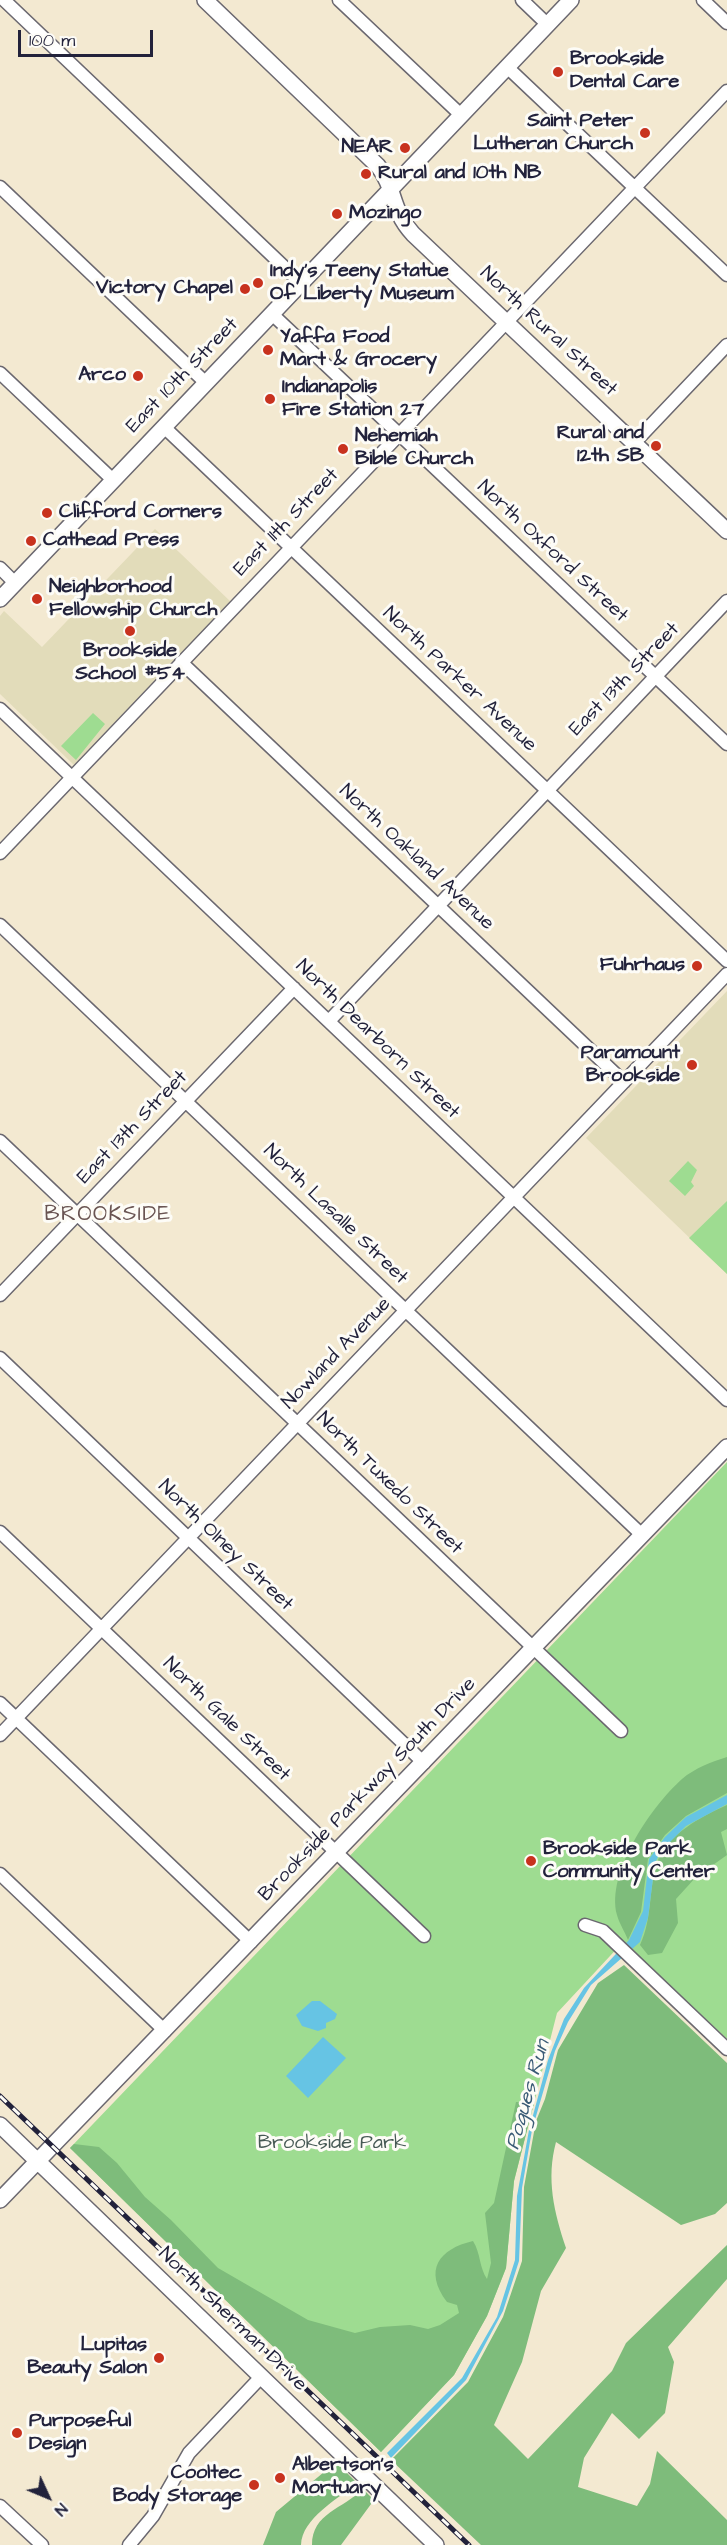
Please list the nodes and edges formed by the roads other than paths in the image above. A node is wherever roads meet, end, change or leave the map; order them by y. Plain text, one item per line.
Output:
1 (4, 0) edge
2 (205, 0) edge
3 (339, 0) edge
4 (522, 0) edge
5 (571, 0) edge
6 (703, 0) edge
7 (727, 23) edge
8 (548, 25) junction
9 (507, 67) junction
10 (727, 91) edge
11 (461, 115) junction
12 (0, 187) edge
13 (634, 188) junction
14 (390, 189) junction
15 (727, 275) edge
16 (301, 283) junction
17 (272, 314) junction
18 (507, 321) junction
19 (727, 345) edge
20 (0, 373) edge
21 (206, 383) junction
22 (164, 427) junction
23 (399, 434) junction
24 (634, 443) junction
25 (113, 480) junction
26 (727, 531) edge
27 (291, 547) junction
28 (0, 568) edge
29 (15, 583) junction
30 (0, 598) edge
31 (727, 601) edge
32 (181, 662) junction
33 (655, 676) junction
34 (0, 709) edge
35 (727, 744) edge
36 (72, 777) junction
37 (547, 790) junction
38 (0, 853) edge
39 (438, 905) junction
40 (0, 925) edge
41 (727, 961) edge
42 (727, 974) edge
43 (294, 988) junction
44 (328, 1021) junction
45 (624, 1082) junction
46 (186, 1101) junction
47 (0, 1141) edge
48 (514, 1197) junction
49 (77, 1215) junction
50 (0, 1295) edge
51 (406, 1310) junction
52 (0, 1358) edge
53 (727, 1400) edge
54 (297, 1424) junction
55 (727, 1447) edge
56 (0, 1532) edge
57 (642, 1534) junction
58 (188, 1538) junction
59 (102, 1629) junction
60 (533, 1648) junction
61 (0, 1703) edge
62 (16, 1718) junction
63 (621, 1731) dead end
64 (0, 1735) edge
65 (424, 1763) junction
66 (337, 1853) junction
67 (0, 1874) edge
68 (585, 1925) dead end
69 (424, 1936) dead end
70 (252, 1942) junction
71 (165, 2031) junction
72 (727, 2049) edge
73 (0, 2125) edge
74 (39, 2161) junction
75 (0, 2200) edge
76 (261, 2377) junction
77 (0, 2506) edge
78 (42, 2545) edge
79 (129, 2545) edge
80 (436, 2545) edge

1 - 16 street
2 - 14 main road, North Rural Street
3 - 11 street
4 - 8 street
5 - 8 main road, East 10th Street
6 - 7 street
8 - 9 main road, East 10th Street
9 - 11 main road, East 10th Street
9 - 13 street
10 - 13 street, East 11th Street
11 - 14 main road, East 10th Street
12 - 21 street
13 - 15 street
13 - 18 street, East 11th Street
14 - 16 main road, East 10th Street
14 - 18 main road, North Rural Street
16 - 17 main road, East 10th Street
17 - 21 main road, East 10th Street
17 - 23 street, North Oxford Street
18 - 23 street, East 11th Street
18 - 24 main road, North Rural Street
19 - 24 street
20 - 25 street
21 - 22 main road, East 10th Street
22 - 25 main road, East 10th Street
22 - 27 street, North Parker Avenue
23 - 27 street, East 11th Street
23 - 33 street, North Oxford Street
24 - 26 main road, North Rural Street
25 - 29 main road, East 10th Street
27 - 32 street, East 11th Street
27 - 37 street, North Parker Avenue
28 - 29 street
29 - 30 main road, East 10th Street
31 - 33 street, East 13th Street
32 - 36 street, East 11th Street
32 - 39 street, North Oakland Avenue
33 - 35 street, North Oxford Street
33 - 37 street, East 13th Street
34 - 36 street, North Dearborn Street
36 - 38 street, East 11th Street
36 - 43 street, North Dearborn Street
37 - 39 street, East 13th Street
37 - 41 street, North Parker Avenue
39 - 44 street, East 13th Street
39 - 45 street, North Oakland Avenue
40 - 46 street, North Lasalle Street
42 - 45 street, Nowland Avenue
43 - 44 street, North Dearborn Street
43 - 46 street, East 13th Street
44 - 48 street, North Dearborn Street
45 - 48 street, Nowland Avenue
46 - 49 street, East 13th Street
46 - 51 street, North Lasalle Street
47 - 49 street, North Tuxedo Street
48 - 51 street, Nowland Avenue
48 - 53 street, North Dearborn Street
49 - 50 street, East 13th Street
49 - 54 street, North Tuxedo Street
51 - 54 street, Nowland Avenue
51 - 57 street, North Lasalle Street
52 - 58 street, North Olney Street
54 - 58 street, Nowland Avenue
54 - 60 street, North Tuxedo Street
55 - 57 main road, Brookside Parkway South Drive
56 - 59 street, North Gale Street
57 - 60 main road, Brookside Parkway South Drive
58 - 59 street, Nowland Avenue
58 - 65 street, North Olney Street
59 - 62 street, Nowland Avenue
59 - 66 street, North Gale Street
60 - 63 street, North Tuxedo Street
60 - 65 main road, Brookside Parkway South Drive
61 - 62 street
62 - 64 street, Nowland Avenue
62 - 70 street
65 - 66 main road, Brookside Parkway South Drive
66 - 69 street, North Gale Street
66 - 70 main road, Brookside Parkway South Drive
67 - 71 street
68 - 72 street
70 - 71 main road, Brookside Parkway South Drive
71 - 74 main road, Brookside Parkway South Drive
73 - 74 main road, North Sherman Drive
74 - 75 main road, Brookside Parkway South Drive
74 - 76 main road, North Sherman Drive
76 - 79 street
76 - 80 main road, North Sherman Drive
77 - 78 street

